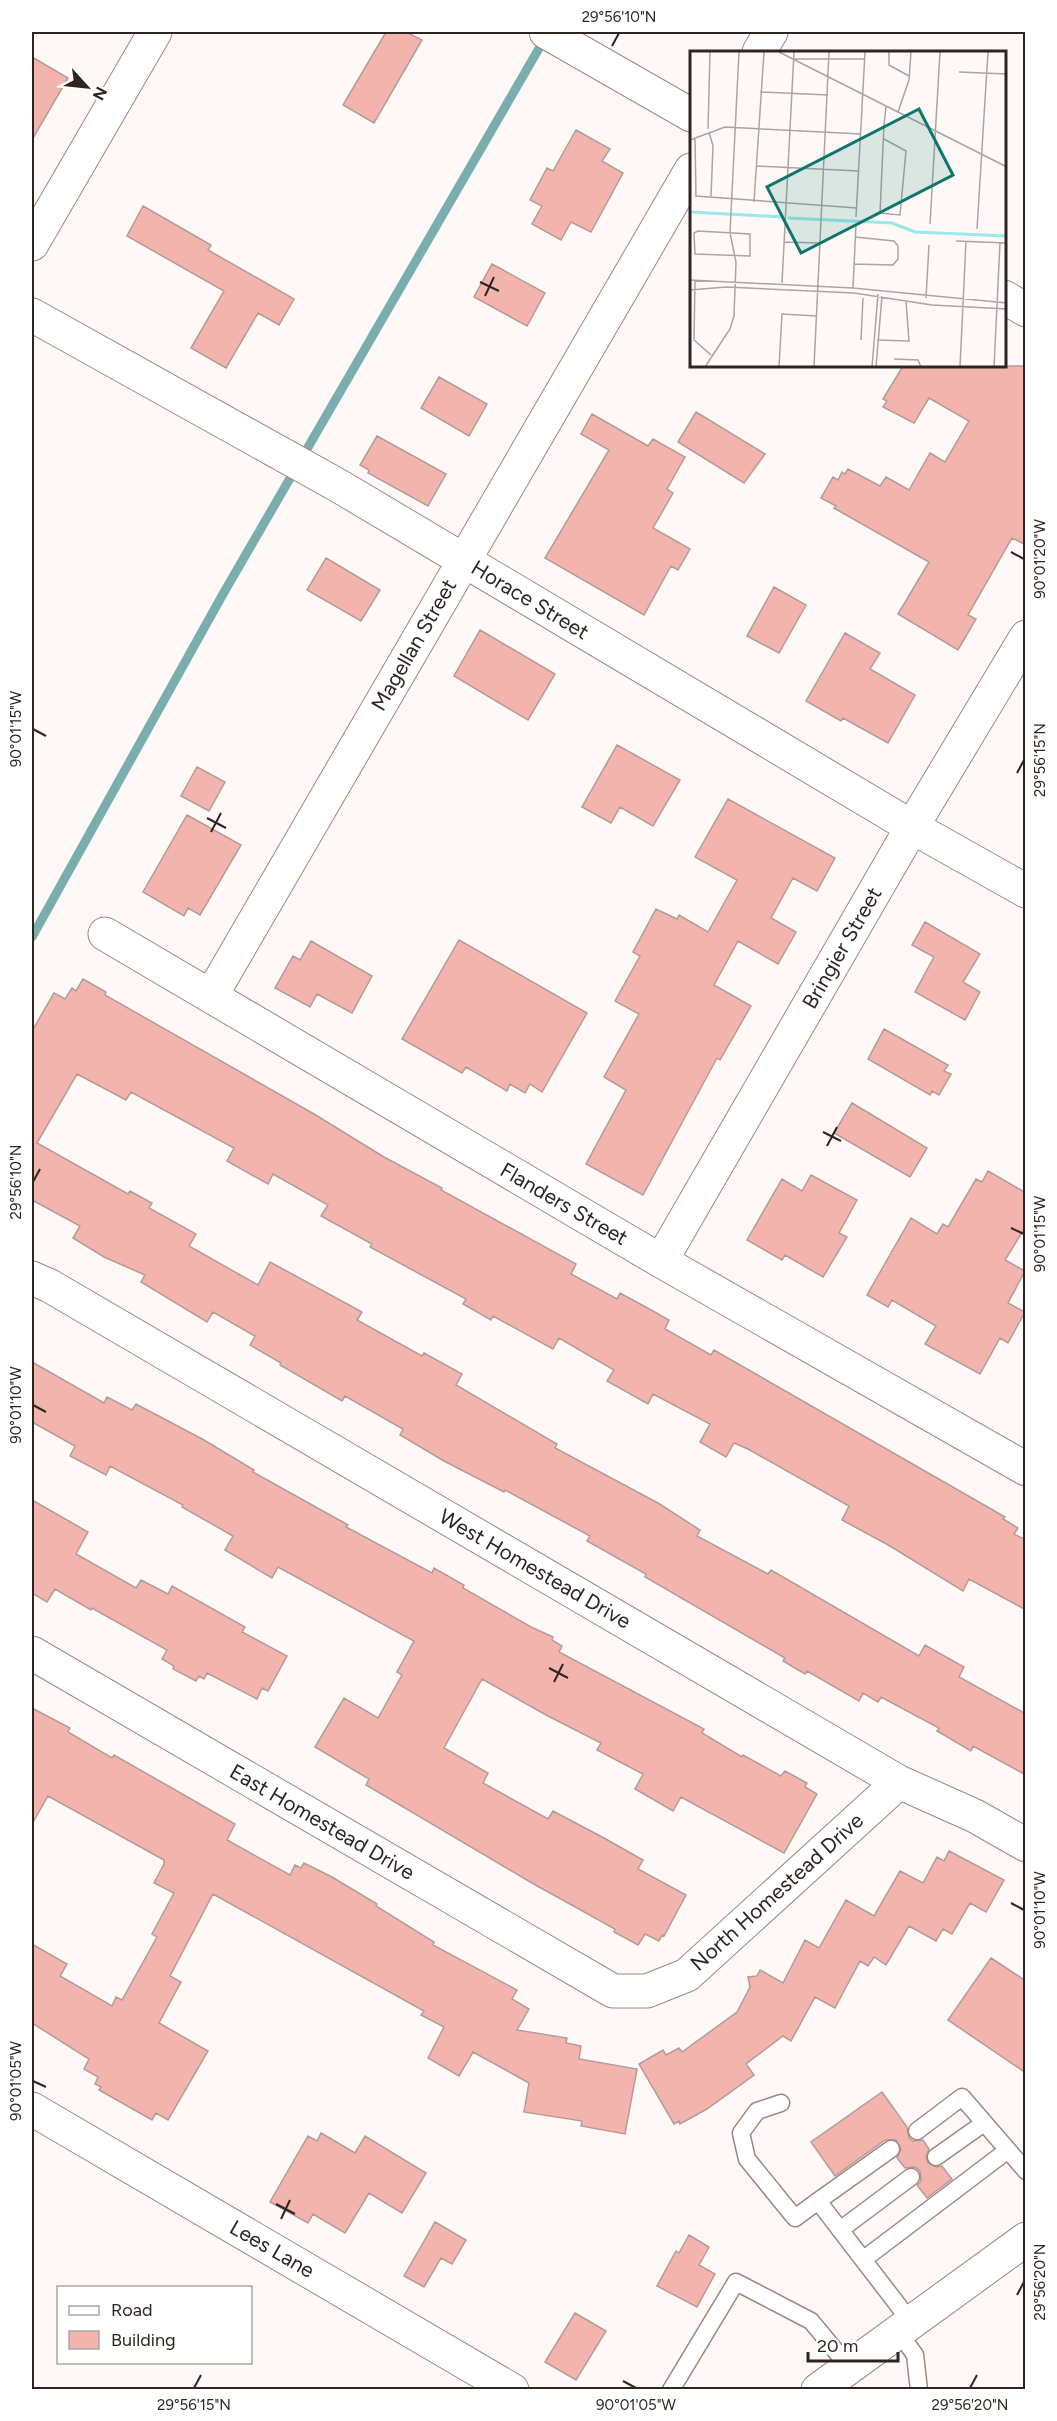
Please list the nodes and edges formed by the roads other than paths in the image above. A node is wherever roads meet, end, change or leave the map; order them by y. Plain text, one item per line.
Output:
1 (155, 32) edge
2 (546, 32) edge
3 (771, 32) edge
4 (760, 51) edge
5 (690, 114) edge
6 (690, 172) edge
7 (32, 244) edge
8 (1006, 298) edge
9 (1026, 310) edge
10 (32, 315) edge
11 (464, 560) junction
12 (1026, 637) edge
13 (912, 826) junction
14 (1026, 891) edge
15 (105, 934) dead end
16 (211, 996) junction
17 (661, 1261) junction
18 (40, 1282) edge
19 (1026, 1469) edge
20 (32, 1653) edge
21 (899, 1782) junction
22 (1026, 1845) edge
23 (613, 1991) joint
24 (781, 2103) dead end
25 (32, 2109) edge
26 (984, 2123) junction
27 (916, 2131) dead end
28 (891, 2149) dead end
29 (1008, 2150) junction
30 (936, 2157) dead end
31 (1026, 2171) edge
32 (911, 2177) dead end
33 (818, 2201) junction
34 (840, 2230) junction
35 (1026, 2239) edge
36 (864, 2259) junction
37 (904, 2327) junction
38 (849, 2367) junction
39 (512, 2390) edge
40 (671, 2390) edge
41 (818, 2390) edge
42 (919, 2390) edge

1 - 7 street
2 - 5 street
3 - 4 street
6 - 11 street, Magellan Street
8 - 9 street
10 - 11 street, Horace Street
11 - 13 street, Horace Street
11 - 16 street, Magellan Street
12 - 13 street, Bringier Street
13 - 14 street, Horace Street
13 - 17 street, Bringier Street
15 - 16 street, Flanders Street
16 - 17 street, Flanders Street
17 - 19 street, Flanders Street
18 - 21 street, West Homestead Drive
20 - 23 street, East Homestead Drive
21 - 22 street, West Homestead Drive
21 - 23 street, North Homestead Drive
24 - 33 lane
25 - 39 street, Lees Lane
26 - 27 lane
26 - 29 lane
26 - 30 lane
28 - 33 lane
29 - 31 lane
29 - 36 lane
32 - 34 lane
33 - 34 lane
34 - 36 lane
35 - 37 street
36 - 37 lane
37 - 38 street
37 - 42 lane
38 - 40 lane
38 - 41 street

